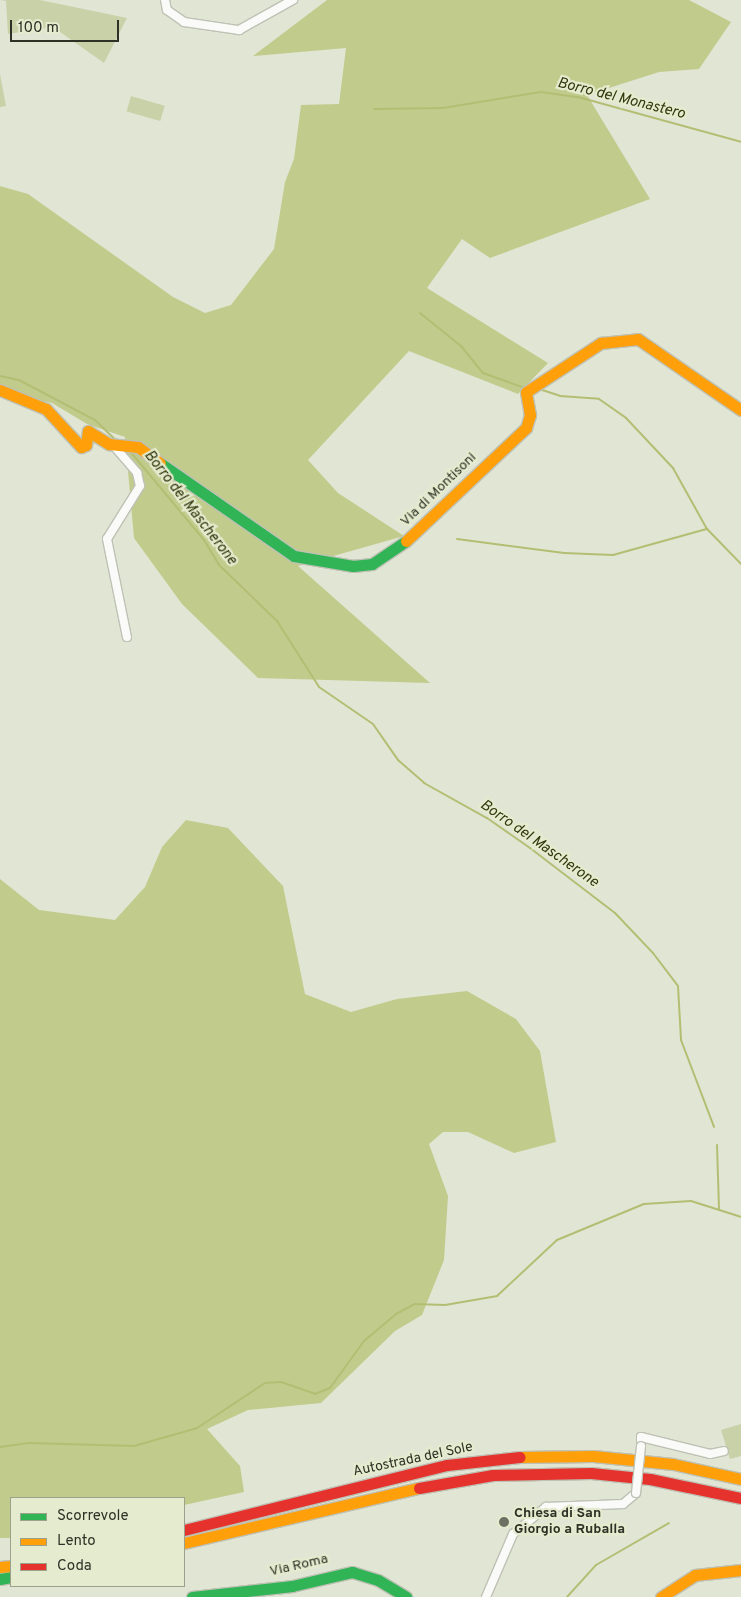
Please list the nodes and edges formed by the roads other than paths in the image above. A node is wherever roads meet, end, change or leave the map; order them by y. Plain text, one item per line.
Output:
1 (165, 0) edge
2 (293, 0) edge
3 (0, 390) edge
4 (741, 410) edge
5 (113, 445) junction
6 (127, 637) dead end
7 (724, 1451) dead end
8 (741, 1479) edge
9 (741, 1498) edge
10 (185, 1530) edge
11 (185, 1543) edge
12 (741, 1570) edge
13 (192, 1597) edge
14 (406, 1597) edge
15 (486, 1597) edge
16 (662, 1597) edge

1 - 2 street
3 - 5 main road, Via di Montisoni
4 - 5 main road, Via di Montisoni
5 - 6 street, Via di Montisoni
7 - 15 street, bridge
8 - 10 main road, Autostrada del Sole
9 - 11 main road, Autostrada del Sole
12 - 16 main road
13 - 14 main road, Via Roma

